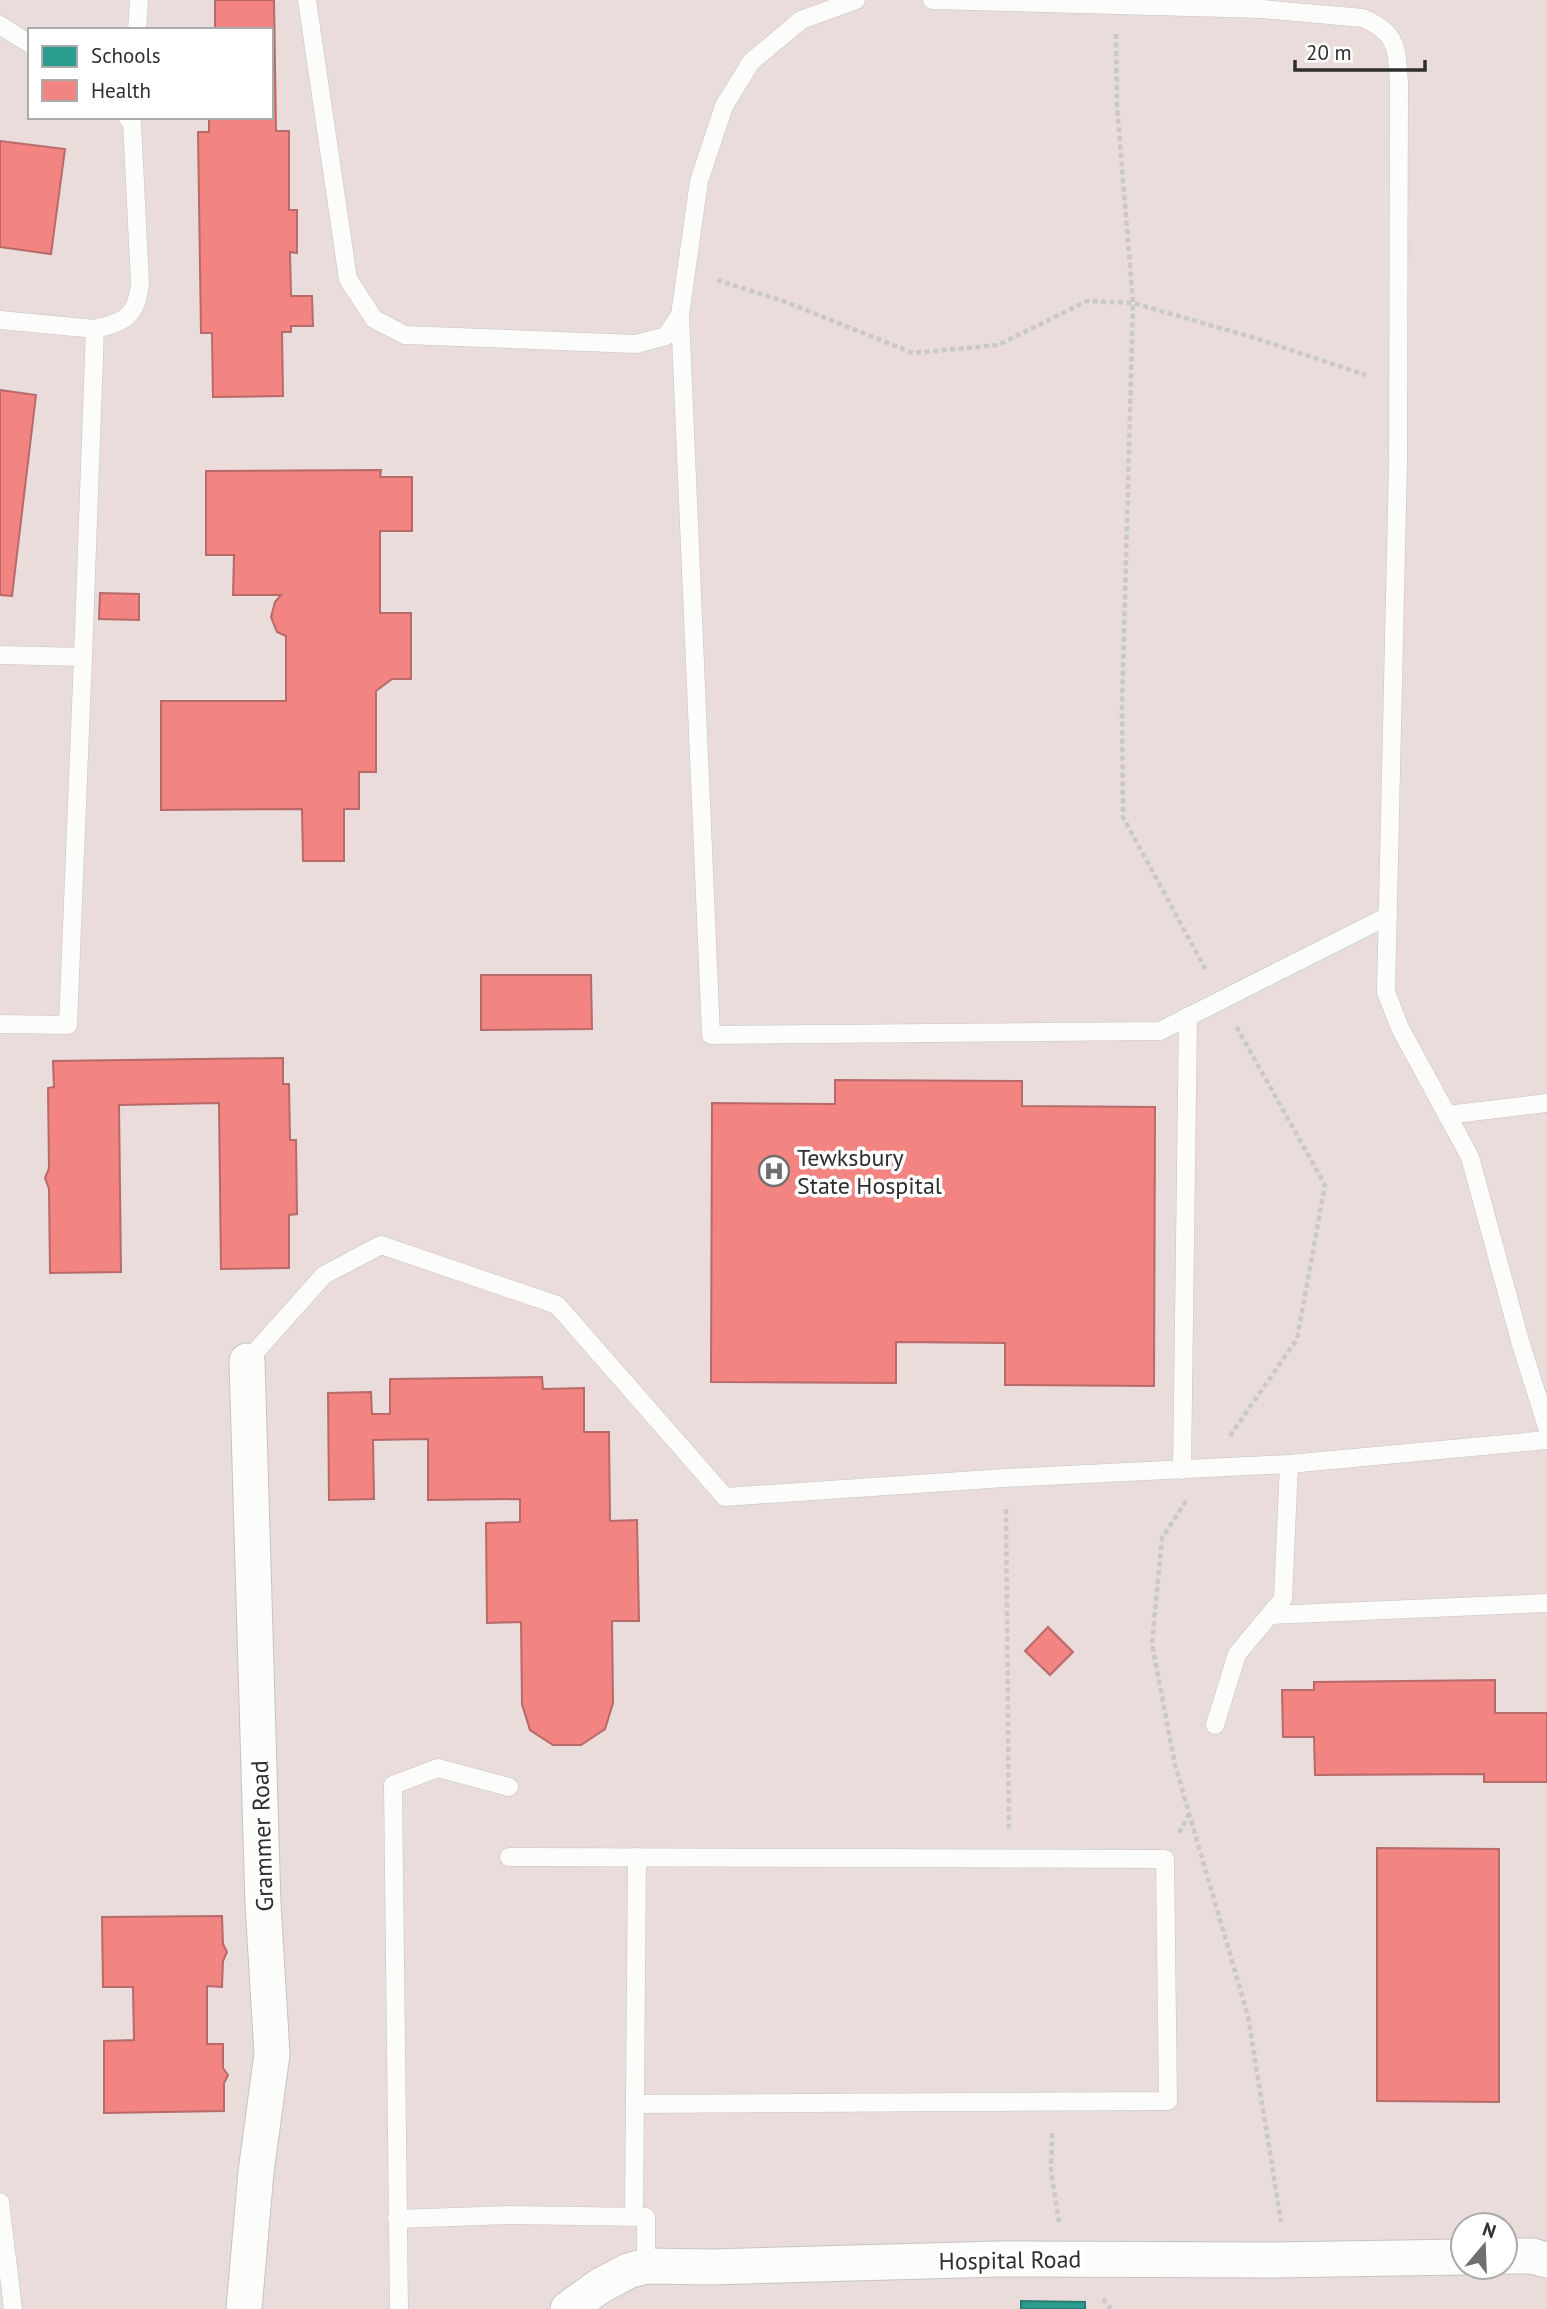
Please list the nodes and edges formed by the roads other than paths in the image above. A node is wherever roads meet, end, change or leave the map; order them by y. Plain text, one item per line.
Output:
1 (139, 0) edge
2 (307, 0) edge
3 (856, 0) edge
4 (932, 0) edge
5 (0, 25) edge
6 (137, 28) edge
7 (28, 43) edge
8 (131, 119) edge
9 (680, 315) junction
10 (0, 320) edge
11 (95, 330) junction
12 (0, 655) edge
13 (83, 657) junction
14 (1388, 916) junction
15 (1188, 1016) junction
16 (0, 1024) edge
17 (1547, 1103) edge
18 (1447, 1115) junction
19 (247, 1361) joint
20 (1540, 1381) edge
21 (1547, 1427) edge
22 (1547, 1440) edge
23 (1289, 1464) junction
24 (1182, 1470) junction
25 (1547, 1603) edge
26 (1270, 1615) junction
27 (1215, 1725) dead end
28 (509, 1787) dead end
29 (509, 1857) dead end
30 (637, 1857) junction
31 (635, 2104) junction
32 (0, 2202) edge
33 (634, 2216) junction
34 (397, 2219) junction
35 (1519, 2256) edge
36 (1449, 2257) edge
37 (1547, 2260) edge
38 (646, 2266) junction
39 (13, 2309) edge
40 (244, 2309) edge
41 (399, 2309) edge
42 (568, 2309) edge

1 - 6 lane
2 - 9 lane
3 - 9 lane
4 - 14 lane
5 - 7 lane
8 - 11 lane
9 - 15 lane
10 - 11 lane
11 - 13 lane
12 - 13 lane
13 - 16 lane
14 - 15 lane
14 - 18 lane
15 - 24 lane
17 - 18 lane
18 - 20 lane
19 - 24 lane
19 - 40 street, Grammer Road
20 - 21 lane
22 - 23 lane
23 - 24 lane
23 - 26 lane
25 - 26 lane
26 - 27 lane
28 - 34 lane
29 - 30 lane
30 - 31 lane
30 - 31 lane
31 - 33 lane
32 - 39 lane
33 - 34 lane
33 - 38 lane
34 - 41 lane
35 - 37 street
36 - 38 street, Hospital Road
38 - 42 street, Hospital Road

